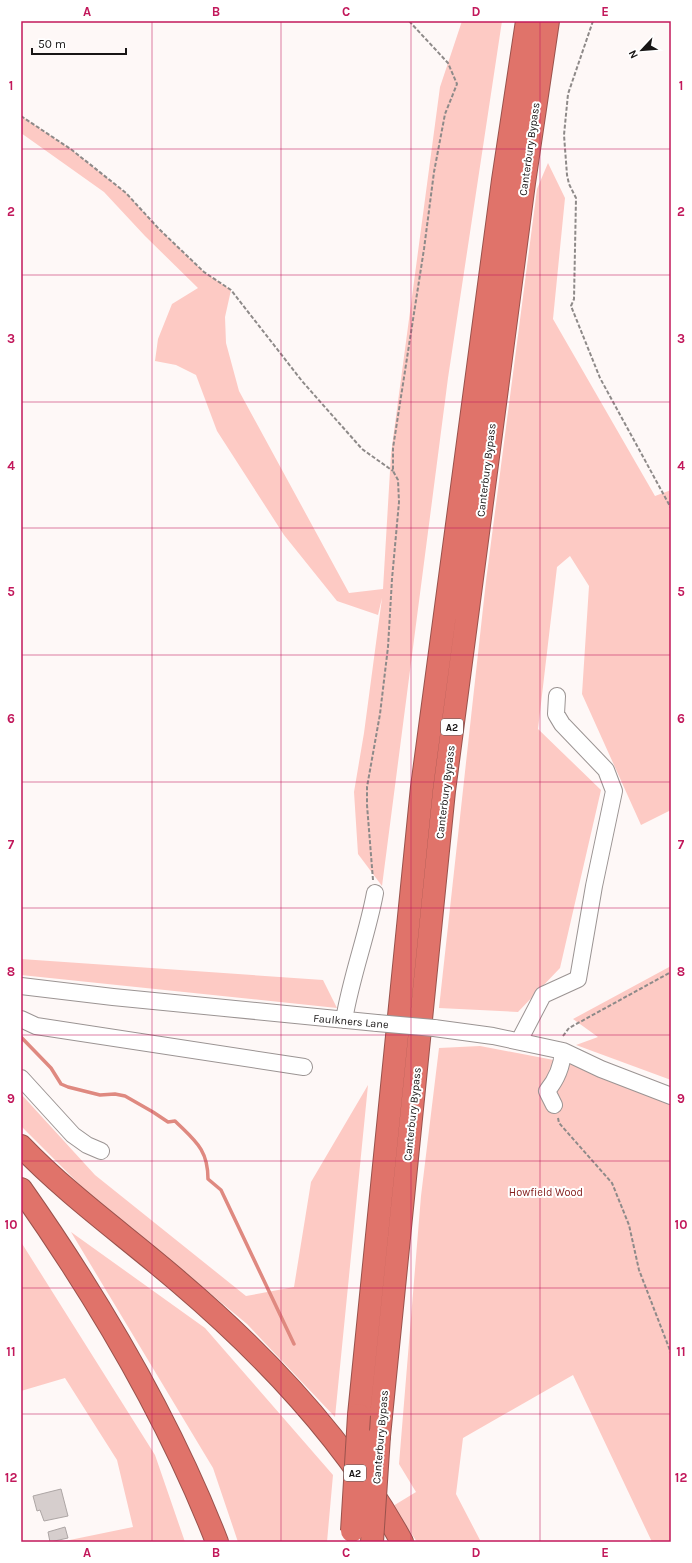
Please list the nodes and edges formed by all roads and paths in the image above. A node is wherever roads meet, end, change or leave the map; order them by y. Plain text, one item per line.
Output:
1 (409, 21) edge
2 (527, 21) edge
3 (548, 21) edge
4 (593, 21) edge
5 (21, 116) edge
6 (24, 118) junction
7 (21, 120) edge
8 (393, 471) junction
9 (671, 508) edge
10 (557, 696) dead end
11 (375, 893) joint
12 (671, 972) edge
13 (21, 986) edge
14 (21, 1019) edge
15 (344, 1020) junction
16 (519, 1041) junction
17 (564, 1051) junction
18 (304, 1067) dead end
19 (21, 1078) edge
20 (671, 1096) edge
21 (554, 1105) joint
22 (21, 1146) edge
23 (101, 1151) dead end
24 (21, 1189) edge
25 (671, 1353) edge
26 (351, 1537) edge
27 (217, 1542) edge
28 (372, 1542) edge
29 (402, 1542) edge

1 - 8 path
2 - 26 highway, Canterbury Bypass / A2, bridge
3 - 28 highway, Canterbury Bypass / A2, bridge
4 - 9 path
5 - 6 path
6 - 7 path
6 - 8 path
8 - 11 path
10 - 16 street
11 - 15 street
12 - 17 path
13 - 15 street, Faulkners Lane
14 - 18 street
15 - 16 street, Faulkners Lane, bridge
16 - 17 street, Faulkners Lane
17 - 20 street, Faulkners Lane
17 - 21 street
19 - 23 street
21 - 25 path
22 - 29 highway
24 - 27 highway

